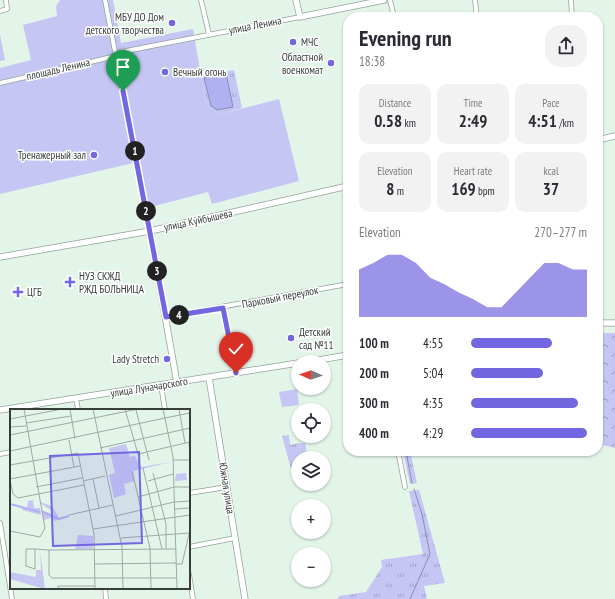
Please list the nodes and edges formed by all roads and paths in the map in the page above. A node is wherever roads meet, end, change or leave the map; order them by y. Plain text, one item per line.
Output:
1 (6, 0) edge
2 (105, 0) edge
3 (201, 0) edge
4 (296, 0) edge
5 (384, 0) edge
6 (390, 0) edge
7 (475, 0) edge
8 (571, 0) edge
9 (0, 11) edge
10 (393, 12) edge
11 (476, 12) edge
12 (572, 12) edge
13 (300, 17) junction
14 (209, 34) junction
15 (126, 51) dead end
16 (116, 56) junction
17 (0, 82) edge
18 (615, 136) edge
19 (603, 139) edge
20 (343, 187) edge
21 (150, 231) junction
22 (0, 257) edge
23 (343, 285) edge
24 (223, 308) junction
25 (166, 317) junction
26 (603, 323) edge
27 (615, 323) edge
28 (343, 357) edge
29 (331, 358) edge
30 (291, 364) edge
31 (236, 373) junction
32 (209, 378) junction
33 (177, 383) junction
34 (161, 385) junction
35 (76, 398) junction
36 (78, 409) edge
37 (165, 409) edge
38 (0, 410) edge
39 (10, 452) edge
40 (0, 454) edge
41 (399, 456) edge
42 (405, 487) dead end
43 (227, 488) junction
44 (190, 493) edge
45 (0, 523) edge
46 (235, 538) junction
47 (190, 547) edge
48 (190, 580) edge
49 (10, 586) edge
50 (10, 589) edge
51 (105, 589) edge
52 (12, 599) edge
53 (106, 599) edge
54 (193, 599) edge
55 (245, 599) edge

1 - 9 street
2 - 16 street
3 - 14 street
4 - 13 street
5 - 13 street, улица Ленина
6 - 10 street
7 - 11 street
8 - 12 street
13 - 14 street, улица Ленина
14 - 15 street, улица Ленина
16 - 17 street, площадь Ленина
16 - 21 street
18 - 19 street
20 - 21 street, улица Куйбышева
21 - 22 street, улица Куйбышева
21 - 25 street
23 - 24 street, Парковый переулок
24 - 25 street, Парковый переулок
24 - 31 street
25 - 33 street
26 - 27 street
28 - 29 street
30 - 31 street, улица Луначарского
31 - 32 street, улица Луначарского
32 - 33 street, улица Луначарского
32 - 43 street, Южная улица
33 - 34 street, улица Луначарского
34 - 35 street, улица Луначарского
34 - 37 street
35 - 36 street
35 - 38 street, улица Луначарского
39 - 40 street
41 - 42 street
43 - 44 street
43 - 46 street, Южная улица
45 - 49 street
46 - 47 street
46 - 55 street, Южная улица
48 - 54 street
50 - 52 street
51 - 53 street

